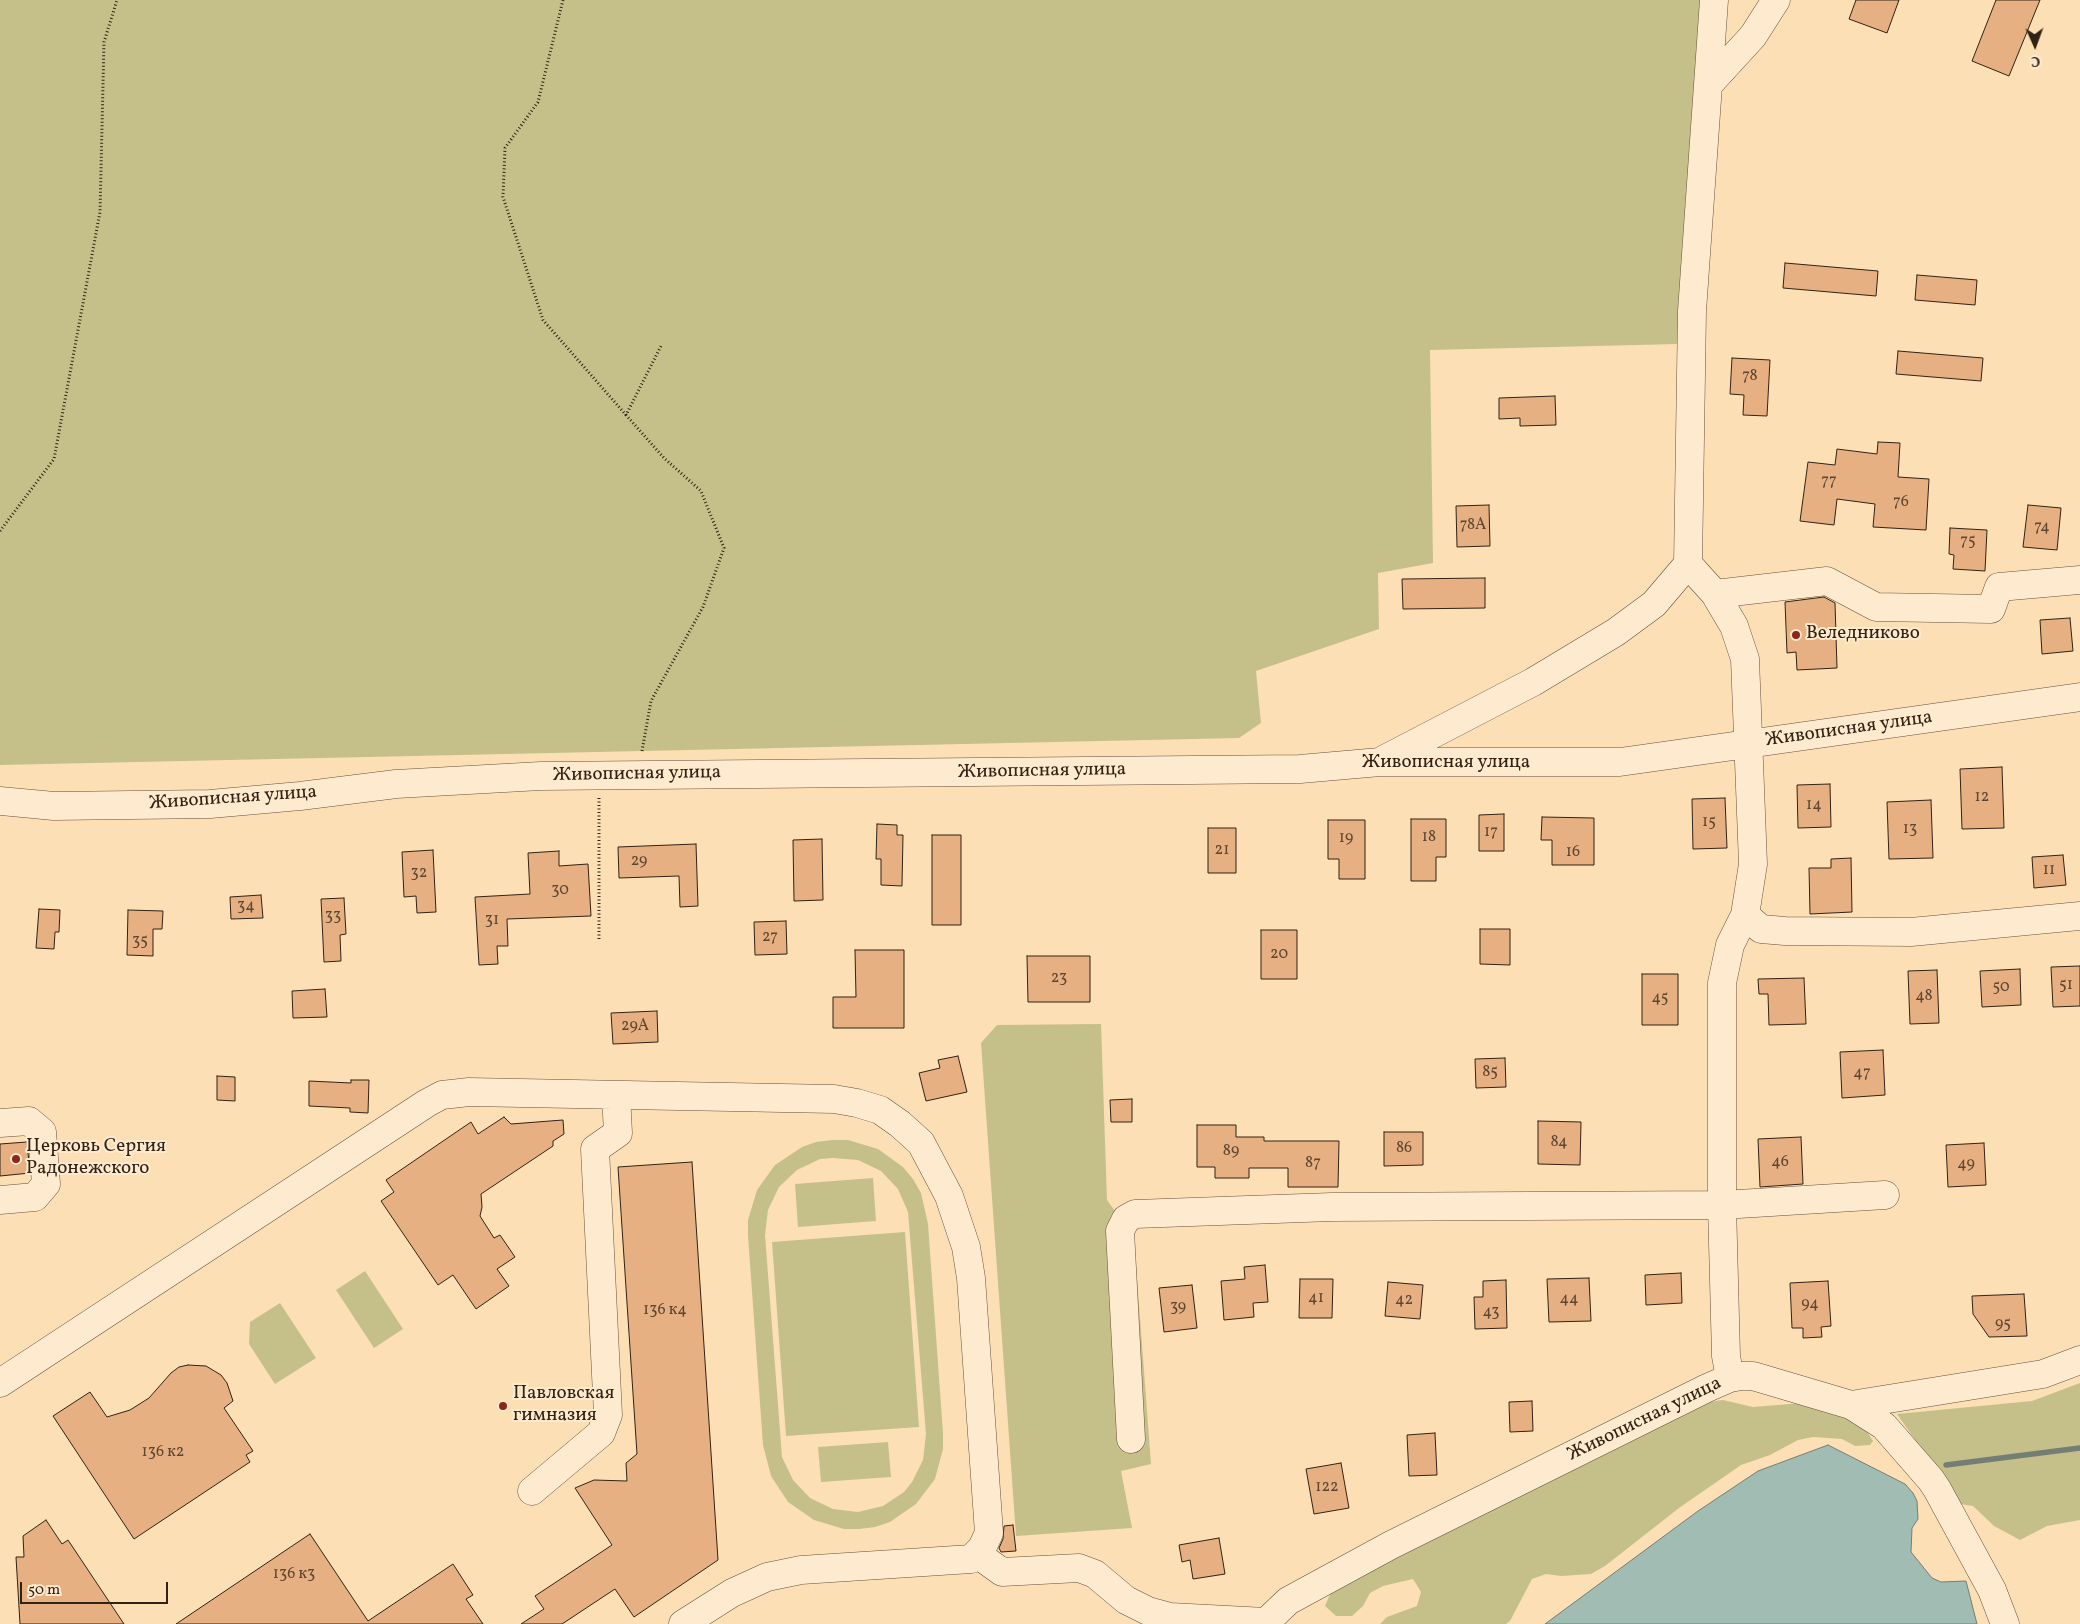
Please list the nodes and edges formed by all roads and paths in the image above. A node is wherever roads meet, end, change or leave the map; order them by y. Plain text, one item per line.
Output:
1 (116, 0) edge
2 (563, 0) edge
3 (1714, 0) edge
4 (1776, 0) edge
5 (1709, 84) junction
6 (661, 346) dead end
7 (626, 415) junction
8 (0, 531) edge
9 (1688, 564) junction
10 (2080, 580) edge
11 (1714, 594) junction
12 (2080, 698) edge
13 (1749, 744) junction
14 (1380, 762) junction
15 (638, 774) junction
16 (599, 775) junction
17 (0, 801) edge
18 (1745, 915) junction
19 (2080, 916) edge
20 (599, 939) dead end
21 (616, 1095) junction
22 (0, 1123) edge
23 (1885, 1195) dead end
24 (0, 1200) edge
25 (1722, 1205) junction
26 (2080, 1360) edge
27 (1730, 1378) junction
28 (0, 1383) edge
29 (1851, 1405) junction
30 (1131, 1438) dead end
31 (532, 1491) dead end
32 (977, 1554) junction
33 (1265, 1623) edge
34 (683, 1624) edge
35 (2005, 1624) edge

1 - 8 path
2 - 7 path
3 - 5 street
4 - 5 street
5 - 9 street
6 - 7 path
7 - 15 path
9 - 11 street
9 - 14 street
10 - 11 street
11 - 13 street
12 - 13 street, Живописная улица
13 - 14 street, Живописная улица
13 - 18 street
14 - 15 street, Живописная улица
15 - 16 street, Живописная улица
16 - 17 street, Живописная улица
16 - 20 path
18 - 19 street
18 - 25 street
21 - 28 street
21 - 31 street
21 - 32 street
22 - 24 street
23 - 25 street
25 - 27 street
25 - 30 street
26 - 29 street
27 - 29 street, Живописная улица
27 - 33 street, Живописная улица
29 - 35 street, Живописная улица
32 - 33 street
32 - 34 street

